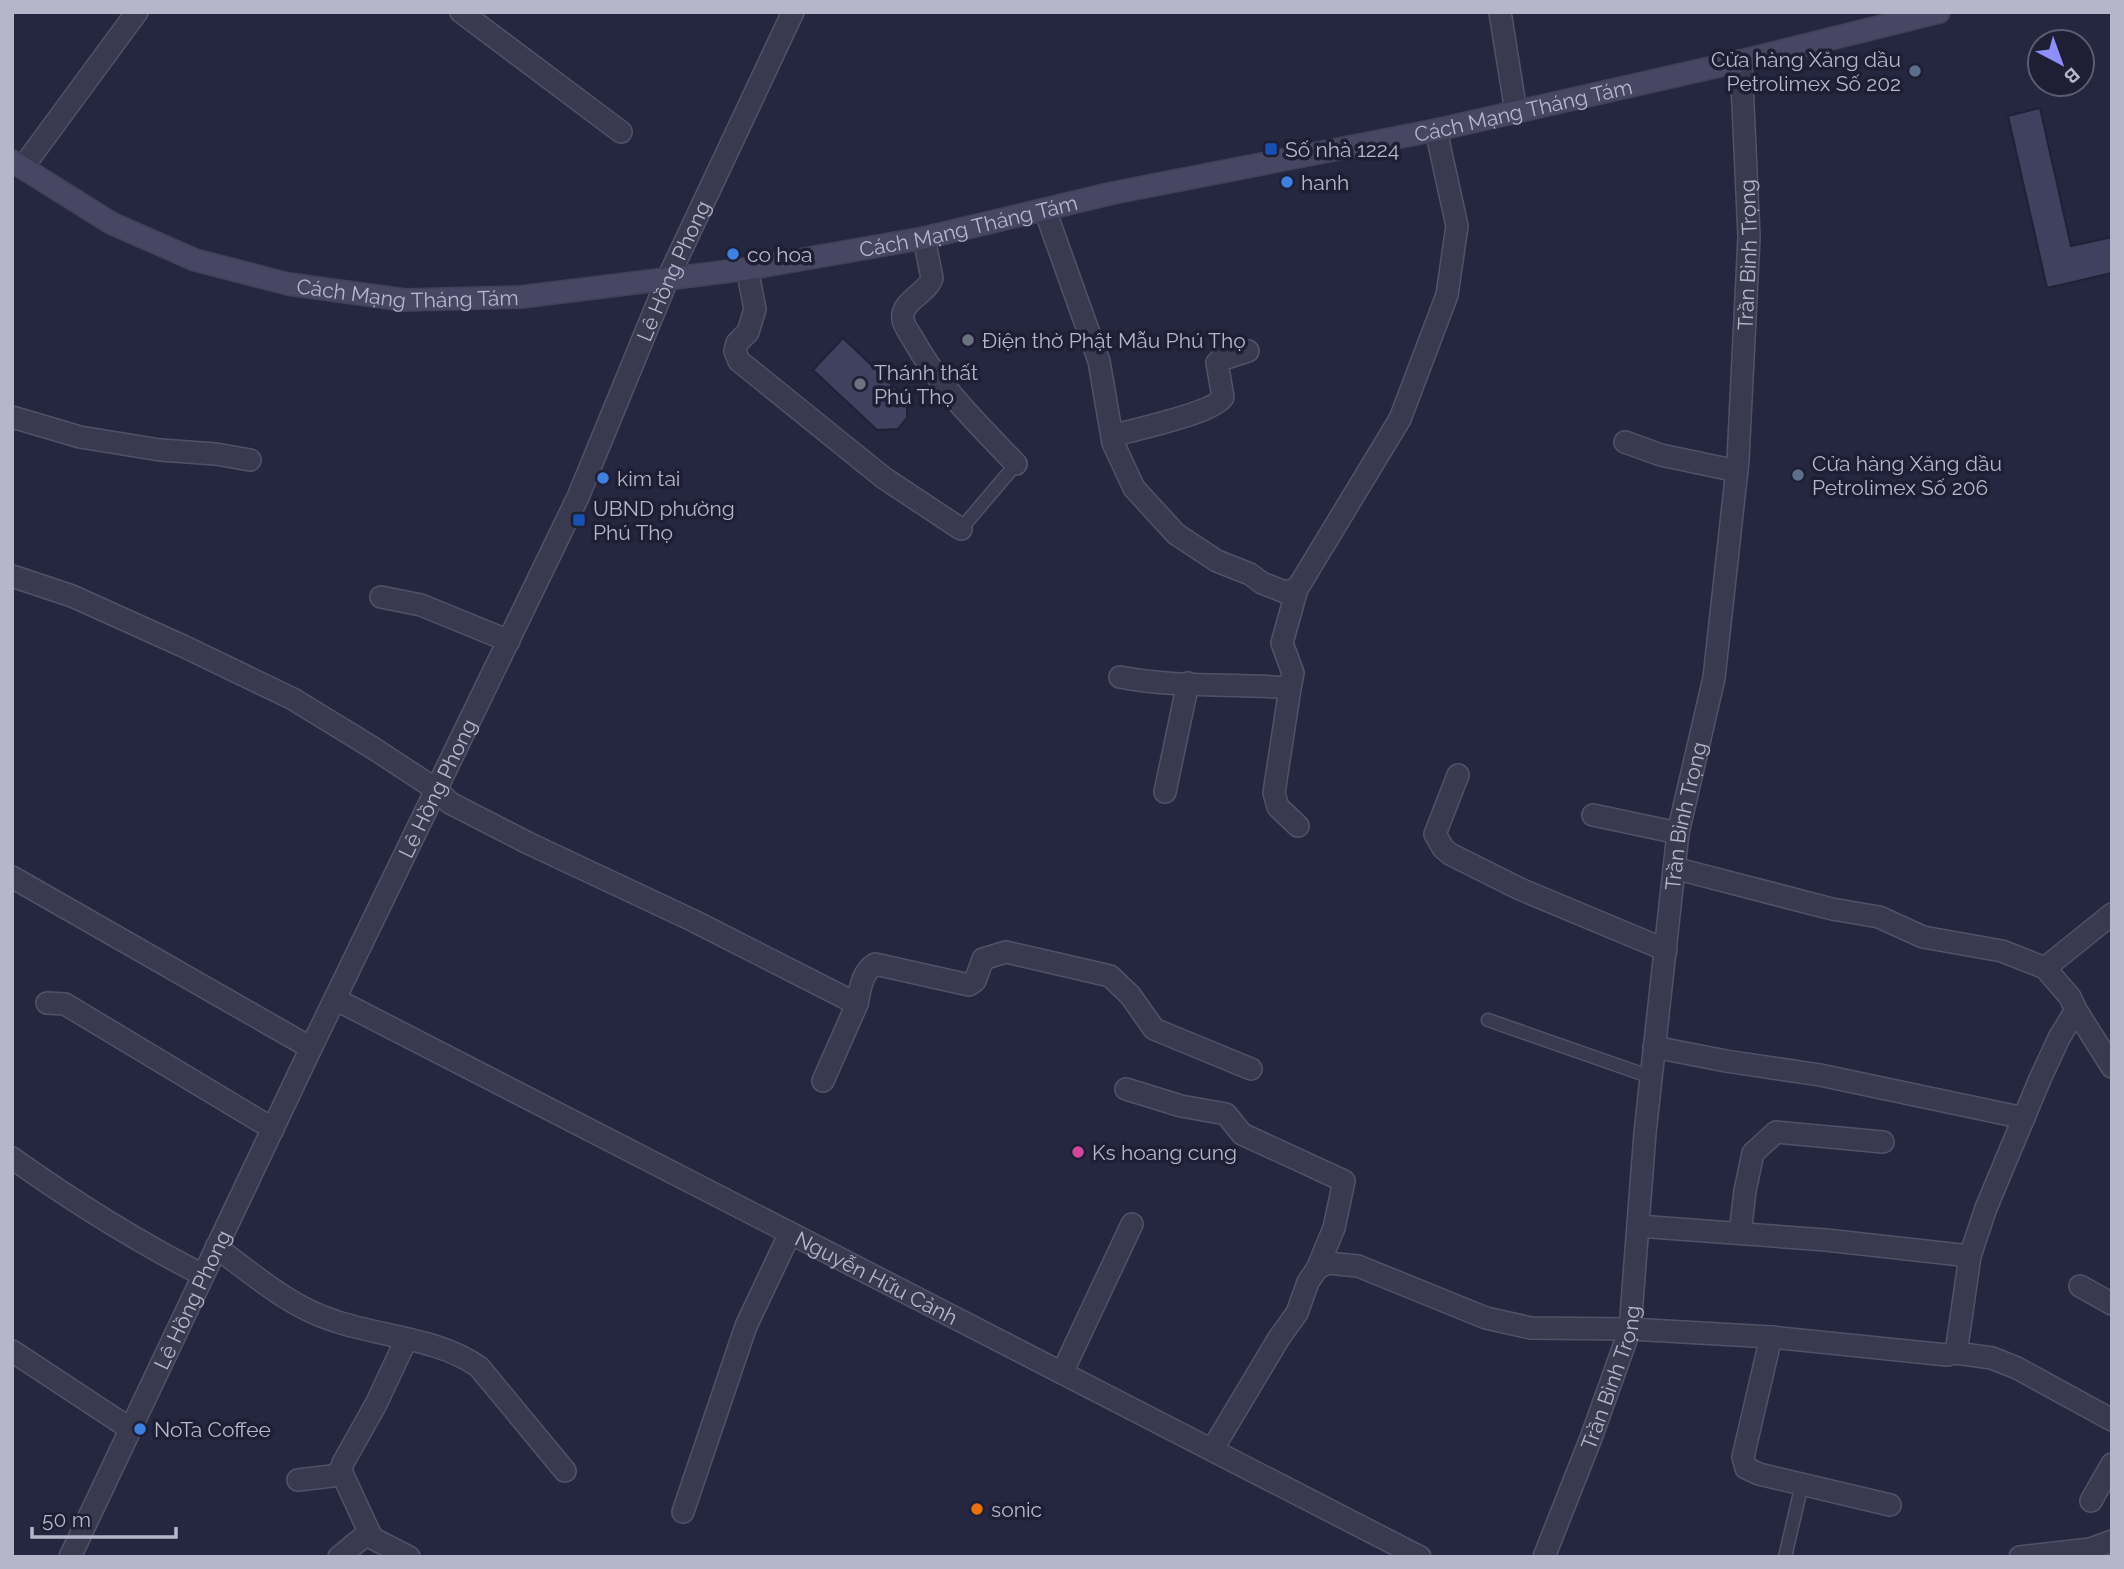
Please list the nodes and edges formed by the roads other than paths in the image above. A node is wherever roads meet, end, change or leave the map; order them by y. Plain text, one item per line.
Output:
1 (137, 12) edge
2 (461, 12) edge
3 (793, 12) edge
4 (1500, 12) edge
5 (1939, 12) edge
6 (1741, 61) junction
7 (1516, 112) junction
8 (1436, 130) junction
9 (621, 132) dead end
10 (17, 164) edge
11 (1045, 209) junction
12 (924, 238) junction
13 (747, 269) junction
14 (668, 278) junction
15 (1248, 351) dead end
16 (12, 417) edge
17 (1112, 436) junction
18 (1625, 442) dead end
19 (250, 460) dead end
20 (1016, 464) joint
21 (1737, 471) junction
22 (961, 529) joint
23 (12, 576) edge
24 (1297, 589) junction
25 (381, 597) dead end
26 (509, 641) junction
27 (1119, 677) dead end
28 (1188, 683) junction
29 (1290, 688) junction
30 (1458, 775) dead end
31 (437, 790) junction
32 (1165, 793) dead end
33 (1593, 815) dead end
34 (1298, 826) dead end
35 (1678, 834) junction
36 (1674, 868) junction
37 (12, 877) edge
38 (2112, 914) edge
39 (1666, 950) junction
40 (2045, 968) junction
41 (335, 999) junction
42 (47, 1003) dead end
43 (857, 1004) junction
44 (2076, 1010) junction
45 (1488, 1020) dead end
46 (1654, 1047) junction
47 (311, 1048) junction
48 (2112, 1067) edge
49 (1251, 1069) dead end
50 (1651, 1077) junction
51 (823, 1081) dead end
52 (1126, 1089) dead end
53 (2024, 1118) junction
54 (273, 1129) junction
55 (1883, 1142) dead end
56 (12, 1158) edge
57 (1132, 1224) dead end
58 (1638, 1226) junction
59 (790, 1233) junction
60 (1740, 1233) junction
61 (216, 1247) junction
62 (1970, 1255) junction
63 (1317, 1269) junction
64 (203, 1275) junction
65 (2080, 1286) dead end
66 (2112, 1304) edge
67 (1630, 1329) junction
68 (1771, 1337) junction
69 (406, 1340) junction
70 (12, 1351) edge
71 (1956, 1353) junction
72 (1062, 1373) junction
73 (2112, 1420) edge
74 (129, 1428) junction
75 (1212, 1450) junction
76 (2112, 1464) edge
77 (341, 1471) junction
78 (565, 1471) dead end
79 (298, 1480) dead end
80 (1802, 1484) junction
81 (2091, 1501) dead end
82 (1889, 1505) dead end
83 (683, 1513) dead end
84 (368, 1533) junction
85 (2112, 1541) edge
86 (2096, 1553) edge
87 (70, 1557) edge
88 (339, 1557) edge
89 (409, 1557) edge
90 (1420, 1557) edge
91 (1544, 1557) edge
92 (1785, 1557) edge
93 (2020, 1557) edge

1 - 10 street
2 - 9 street
3 - 14 street, Lê Hồng Phong
4 - 7 street
5 - 6 main road, Cách Mạng Tháng Tám
6 - 7 main road, Cách Mạng Tháng Tám
6 - 21 street, Trần Bình Trọng
7 - 8 main road, Cách Mạng Tháng Tám
8 - 11 main road, Cách Mạng Tháng Tám
8 - 24 street
10 - 14 main road, Cách Mạng Tháng Tám
11 - 12 main road, Cách Mạng Tháng Tám
11 - 17 street
12 - 13 main road, Cách Mạng Tháng Tám
12 - 20 street
13 - 14 main road, Cách Mạng Tháng Tám
13 - 22 street
14 - 26 street, Lê Hồng Phong
15 - 17 street
16 - 19 street
17 - 24 street
18 - 21 street
20 - 22 lane
21 - 35 street, Trần Bình Trọng
23 - 31 street
24 - 29 street
25 - 26 street
26 - 31 street, Lê Hồng Phong
27 - 28 street
28 - 29 street
28 - 32 street
29 - 34 street
30 - 39 street
31 - 41 street, Lê Hồng Phong
31 - 43 street
33 - 35 street
35 - 36 street, Trần Bình Trọng
36 - 39 street, Trần Bình Trọng
36 - 40 street
37 - 47 street
38 - 40 street
39 - 46 street, Trần Bình Trọng
40 - 44 street
41 - 47 street, Lê Hồng Phong
41 - 59 street, Nguyễn Hữu Cảnh
42 - 54 street
43 - 49 street
43 - 51 street
44 - 48 street
44 - 53 street
45 - 50 lane
46 - 50 street, Trần Bình Trọng
46 - 53 street
47 - 54 street, Lê Hồng Phong
50 - 58 street, Trần Bình Trọng
52 - 63 street
53 - 62 street
54 - 61 street, Lê Hồng Phong
55 - 60 street
56 - 64 street
57 - 72 street
58 - 60 street
58 - 67 street, Trần Bình Trọng
59 - 72 street, Nguyễn Hữu Cảnh
59 - 83 street
60 - 62 street
61 - 64 street, Lê Hồng Phong
61 - 69 street
62 - 71 street
63 - 67 street
63 - 75 street
64 - 74 street, Lê Hồng Phong
65 - 66 street
67 - 68 street
67 - 91 street, Trần Bình Trọng
68 - 71 street
68 - 80 street
69 - 77 street
69 - 78 street
70 - 74 street
71 - 73 street
72 - 75 street, Nguyễn Hữu Cảnh
74 - 87 street, Lê Hồng Phong
75 - 90 street, Nguyễn Hữu Cảnh
76 - 81 street
77 - 79 street
77 - 84 street
80 - 82 street
80 - 92 lane
84 - 88 street
84 - 89 street
85 - 86 street
86 - 93 street

